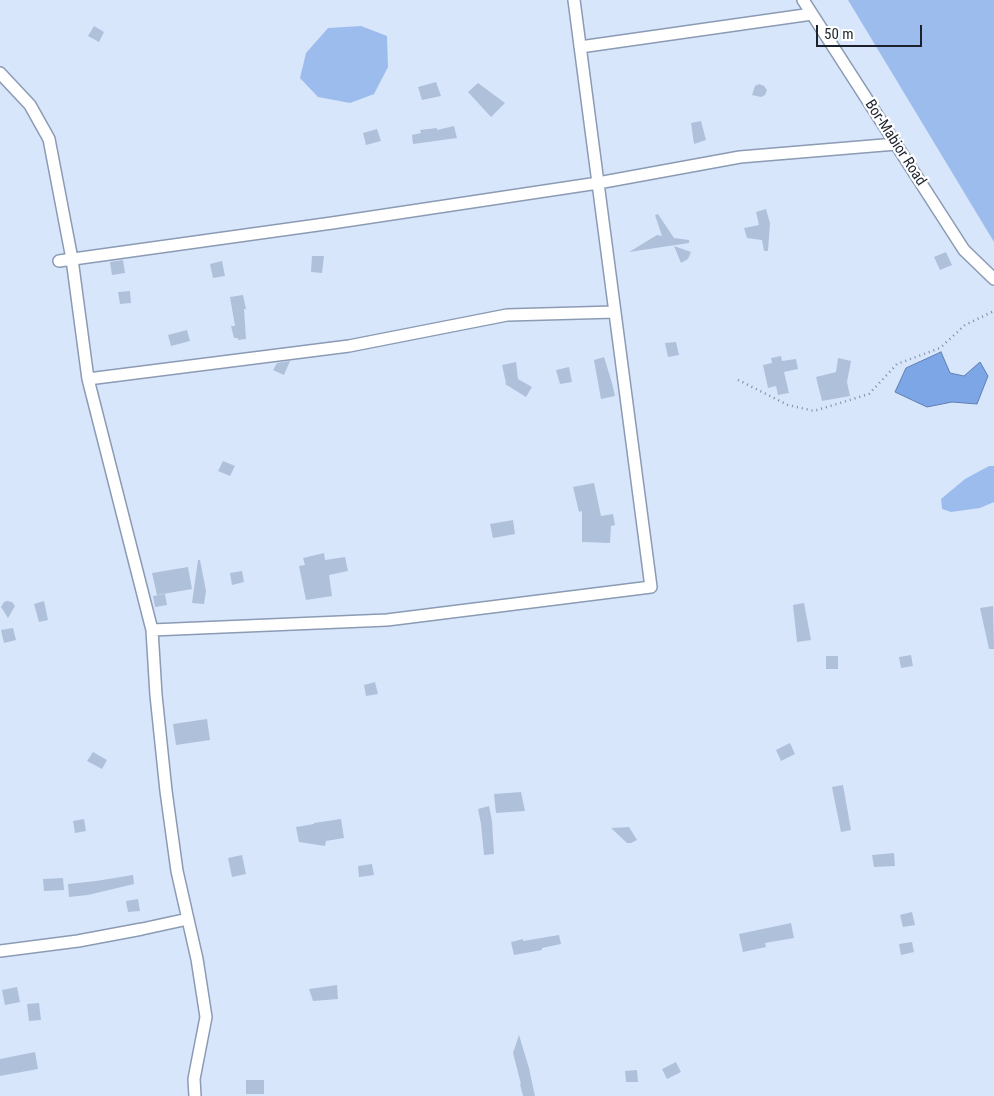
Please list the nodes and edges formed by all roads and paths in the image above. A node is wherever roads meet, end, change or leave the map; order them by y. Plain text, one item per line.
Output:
1 (574, 0) edge
2 (803, 0) edge
3 (812, 14) junction
4 (580, 48) junction
5 (0, 73) edge
6 (896, 144) junction
7 (598, 183) junction
8 (72, 260) junction
9 (59, 261) dead end
10 (994, 279) edge
11 (994, 310) edge
12 (615, 312) junction
13 (88, 379) junction
14 (738, 380) dead end
15 (152, 630) junction
16 (188, 919) junction
17 (0, 951) edge
18 (195, 1096) edge

1 - 4 street
2 - 3 street, Bor-Mabior Road
3 - 4 street
3 - 6 street, Bor-Mabior Road
4 - 7 street
5 - 8 street
6 - 7 street
6 - 10 street, Bor-Mabior Road
7 - 8 street
7 - 12 street
8 - 9 street
8 - 13 street
11 - 14 path
12 - 13 street
12 - 15 street
13 - 15 street
15 - 16 street
16 - 17 street
16 - 18 street

